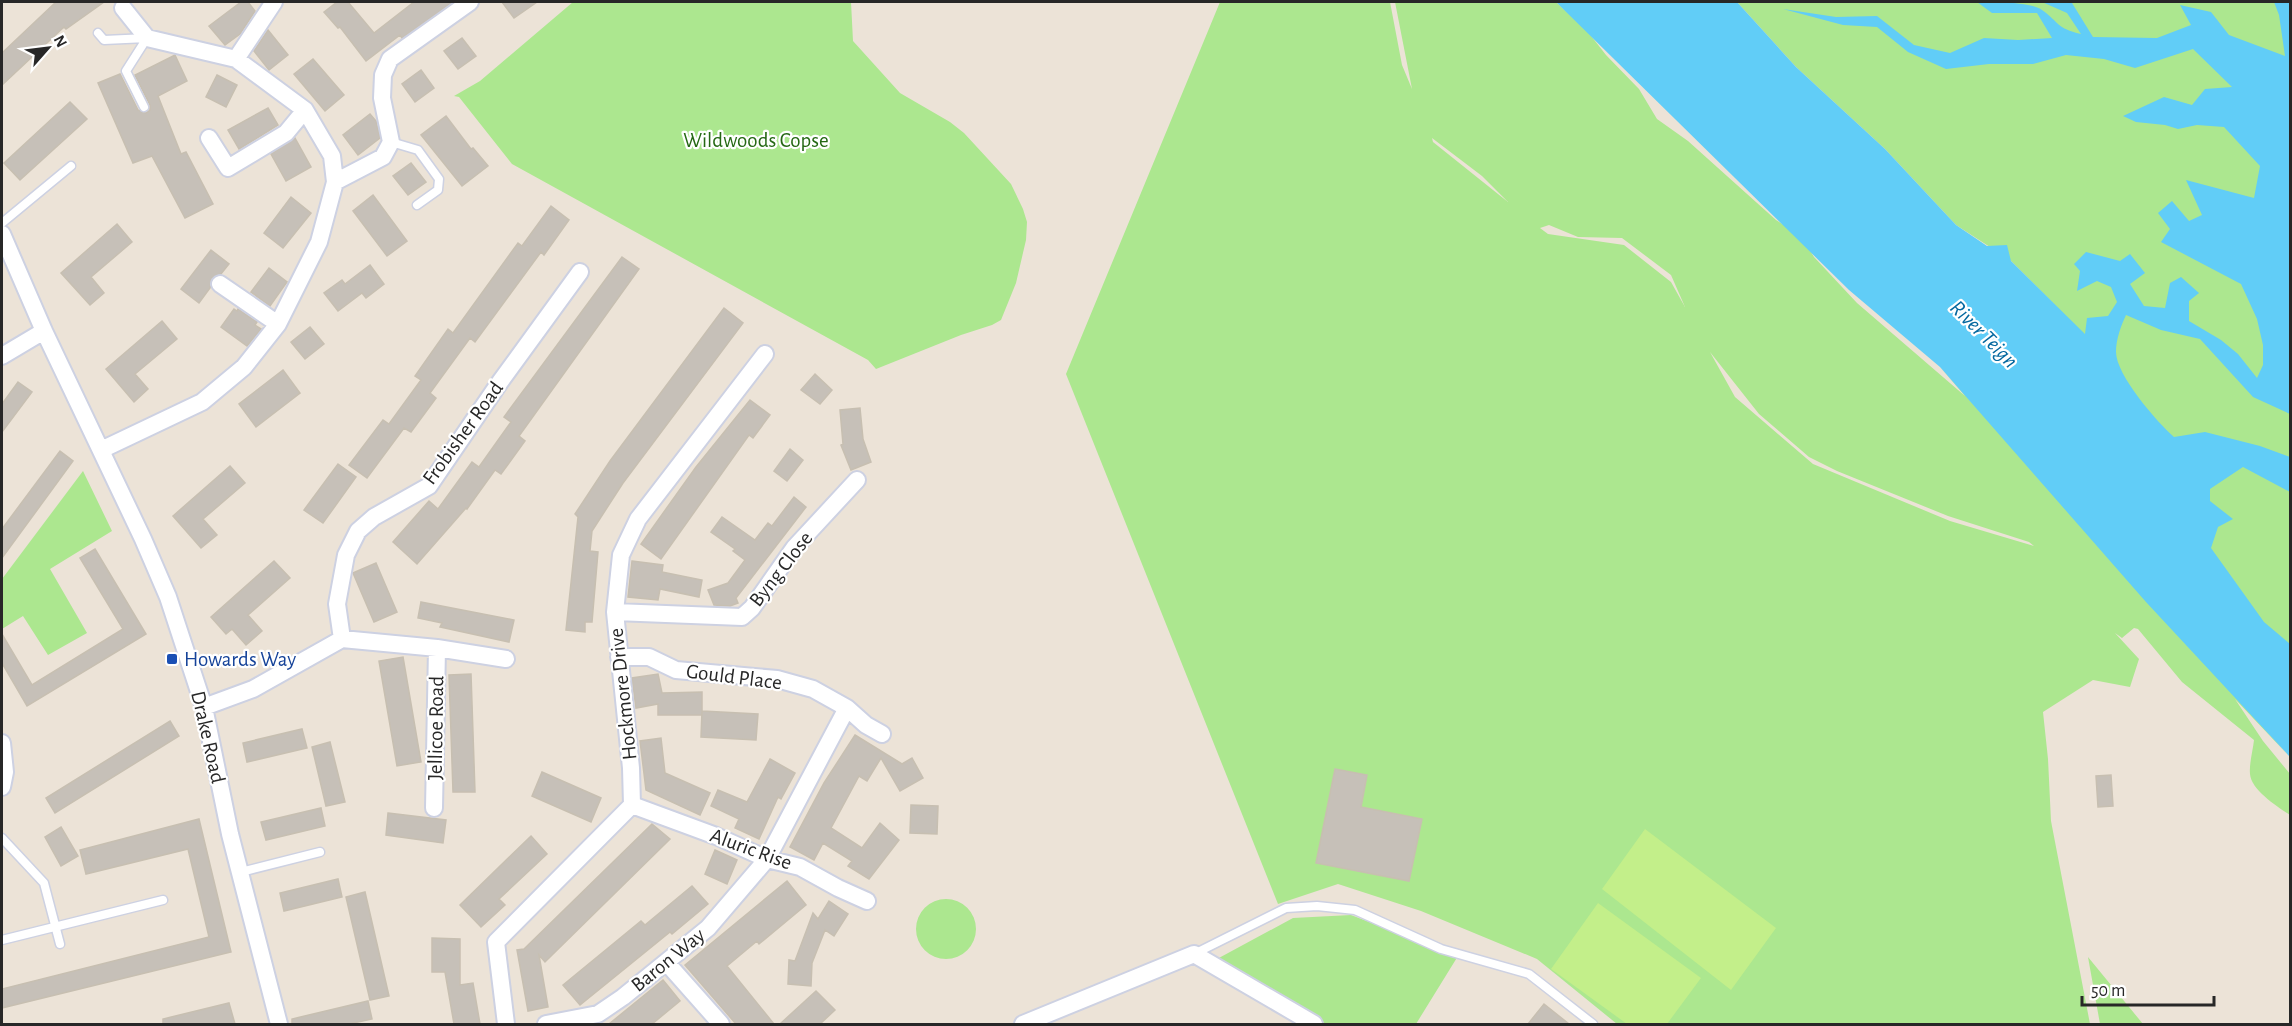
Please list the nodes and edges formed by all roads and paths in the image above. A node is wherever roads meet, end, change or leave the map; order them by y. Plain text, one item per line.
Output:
1 (274, 2) edge
2 (470, 2) edge
3 (123, 8) dead end
4 (98, 33) dead end
5 (147, 38) junction
6 (236, 59) junction
7 (144, 107) dead end
8 (305, 110) junction
9 (209, 138) dead end
10 (391, 142) junction
11 (71, 166) dead end
12 (335, 182) junction
13 (417, 205) dead end
14 (2, 223) edge
15 (2, 234) edge
16 (580, 273) dead end
17 (220, 284) dead end
18 (278, 324) junction
19 (44, 331) junction
20 (765, 354) dead end
21 (2, 356) edge
22 (101, 450) junction
23 (857, 480) dead end
24 (615, 612) junction
25 (342, 639) junction
26 (437, 648) junction
27 (619, 657) junction
28 (506, 659) dead end
29 (204, 707) junction
30 (848, 708) junction
31 (882, 734) dead end
32 (2, 743) edge
33 (2, 787) edge
34 (632, 805) junction
35 (435, 808) dead end
36 (2, 838) edge
37 (320, 852) dead end
38 (767, 859) junction
39 (241, 872) junction
40 (163, 900) dead end
41 (867, 901) dead end
42 (55, 927) junction
43 (2, 940) edge
44 (60, 944) dead end
45 (1194, 954) junction
46 (666, 962) junction
47 (279, 1024) edge
48 (506, 1024) edge
49 (546, 1024) edge
50 (721, 1024) edge
51 (1023, 1024) edge
52 (1314, 1024) edge
53 (1593, 1024) edge

1 - 6 street
2 - 10 street
3 - 5 street
4 - 5 lane
5 - 6 street
5 - 7 lane
6 - 8 street
8 - 9 street
8 - 12 street
10 - 12 street
10 - 13 lane
11 - 14 lane
12 - 18 street
15 - 19 street, Drake Road
16 - 25 street, Frobisher Road
17 - 18 street
18 - 22 street
19 - 21 street
19 - 22 street, Drake Road
20 - 24 street, Hockmore Drive
22 - 29 street, Drake Road
23 - 24 street, Byng Close
24 - 27 street, Hockmore Drive
25 - 26 street, Jellicoe Road
25 - 29 street
26 - 28 street, Jellicoe Road
26 - 35 street, Jellicoe Road
27 - 30 street, Gould Place
27 - 34 street, Hockmore Drive
29 - 39 street, Drake Road
30 - 31 street, Gould Place
30 - 38 street
32 - 33 street
34 - 38 street, Aluric Rise
34 - 48 street
36 - 42 lane
37 - 39 lane
38 - 41 street, Aluric Rise
38 - 46 street, Baron Way
39 - 47 street, Drake Road
40 - 42 lane
42 - 43 lane
42 - 44 lane
45 - 51 street
45 - 52 street
45 - 53 lane
46 - 49 street, Baron Way
46 - 50 street

